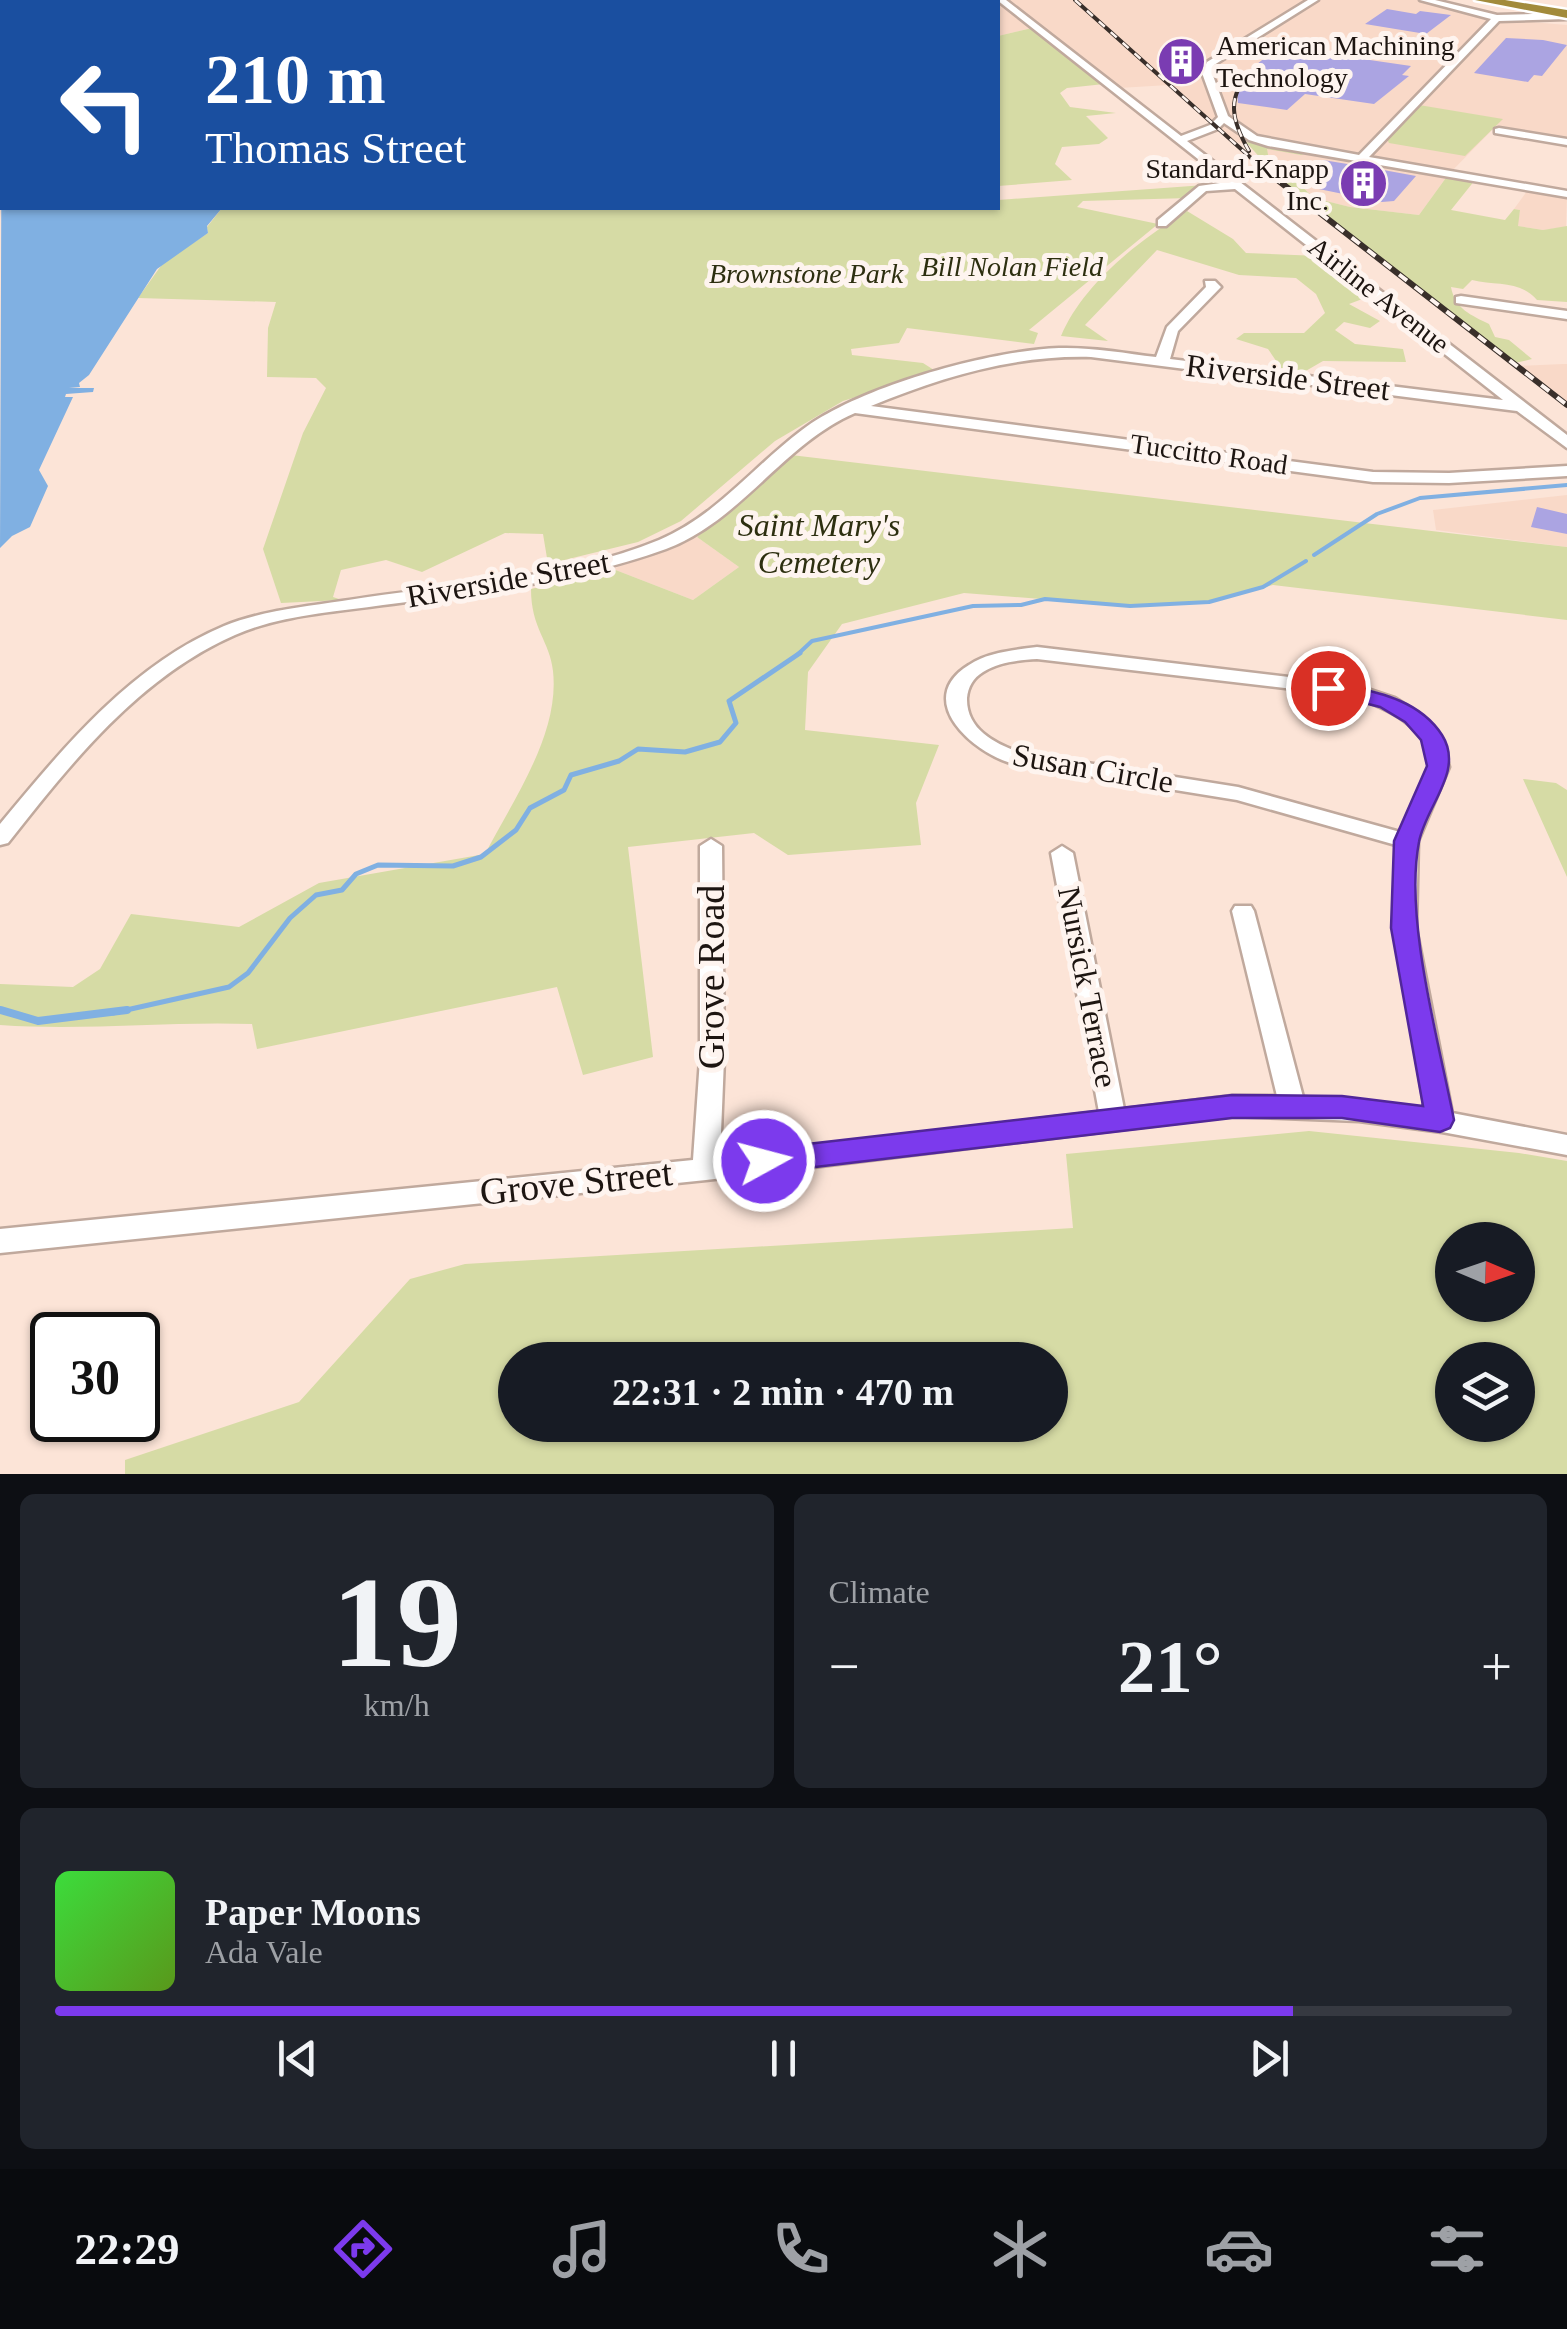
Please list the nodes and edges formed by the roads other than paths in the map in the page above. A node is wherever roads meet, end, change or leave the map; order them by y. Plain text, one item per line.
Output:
1 (1001, 0) edge
2 (1314, 0) edge
3 (1424, 0) edge
4 (1487, 1) edge
5 (1549, 2) edge
6 (1523, 8) junction
7 (1567, 14) edge
8 (1497, 18) junction
9 (1535, 18) junction
10 (1218, 123) junction
11 (1500, 131) dead end
12 (1179, 140) junction
13 (1567, 142) edge
14 (1361, 158) junction
15 (1238, 184) junction
16 (1567, 194) edge
17 (1162, 224) dead end
18 (1210, 284) dead end
19 (1461, 300) dead end
20 (1567, 315) edge
21 (1162, 361) junction
22 (852, 408) junction
23 (1522, 408) junction
24 (1567, 443) edge
25 (1567, 472) edge
26 (0, 838) edge
27 (1406, 841) junction
28 (712, 846) dead end
29 (1062, 853) dead end
30 (1243, 911) dead end
31 (1292, 1104) junction
32 (1440, 1120) junction
33 (1114, 1121) junction
34 (1567, 1146) edge
35 (706, 1169) junction
36 (0, 1241) edge

1 - 12 street, Airline Avenue
2 - 10 street
3 - 8 street
4 - 6 highway
5 - 6 highway
5 - 7 highway
6 - 7 highway
6 - 9 street
7 - 9 street
8 - 9 street
8 - 14 street
10 - 12 street
10 - 14 street
11 - 13 street
12 - 15 street, Airline Avenue
14 - 16 street
15 - 17 street
15 - 23 street, Airline Avenue
18 - 21 street
19 - 20 street
21 - 22 street, Riverside Street
21 - 23 street, Riverside Street
22 - 25 street, Tuccitto Road
22 - 26 street, Riverside Street
23 - 24 street, Airline Avenue
27 - 27 street, Susan Circle
27 - 32 street
28 - 35 street, Grove Road
29 - 33 street, Nursick Terrace
30 - 31 street
31 - 32 street, Grove Street
31 - 33 street, Grove Street
32 - 34 street, Grove Street
33 - 35 street, Grove Street
35 - 36 street, Grove Street

